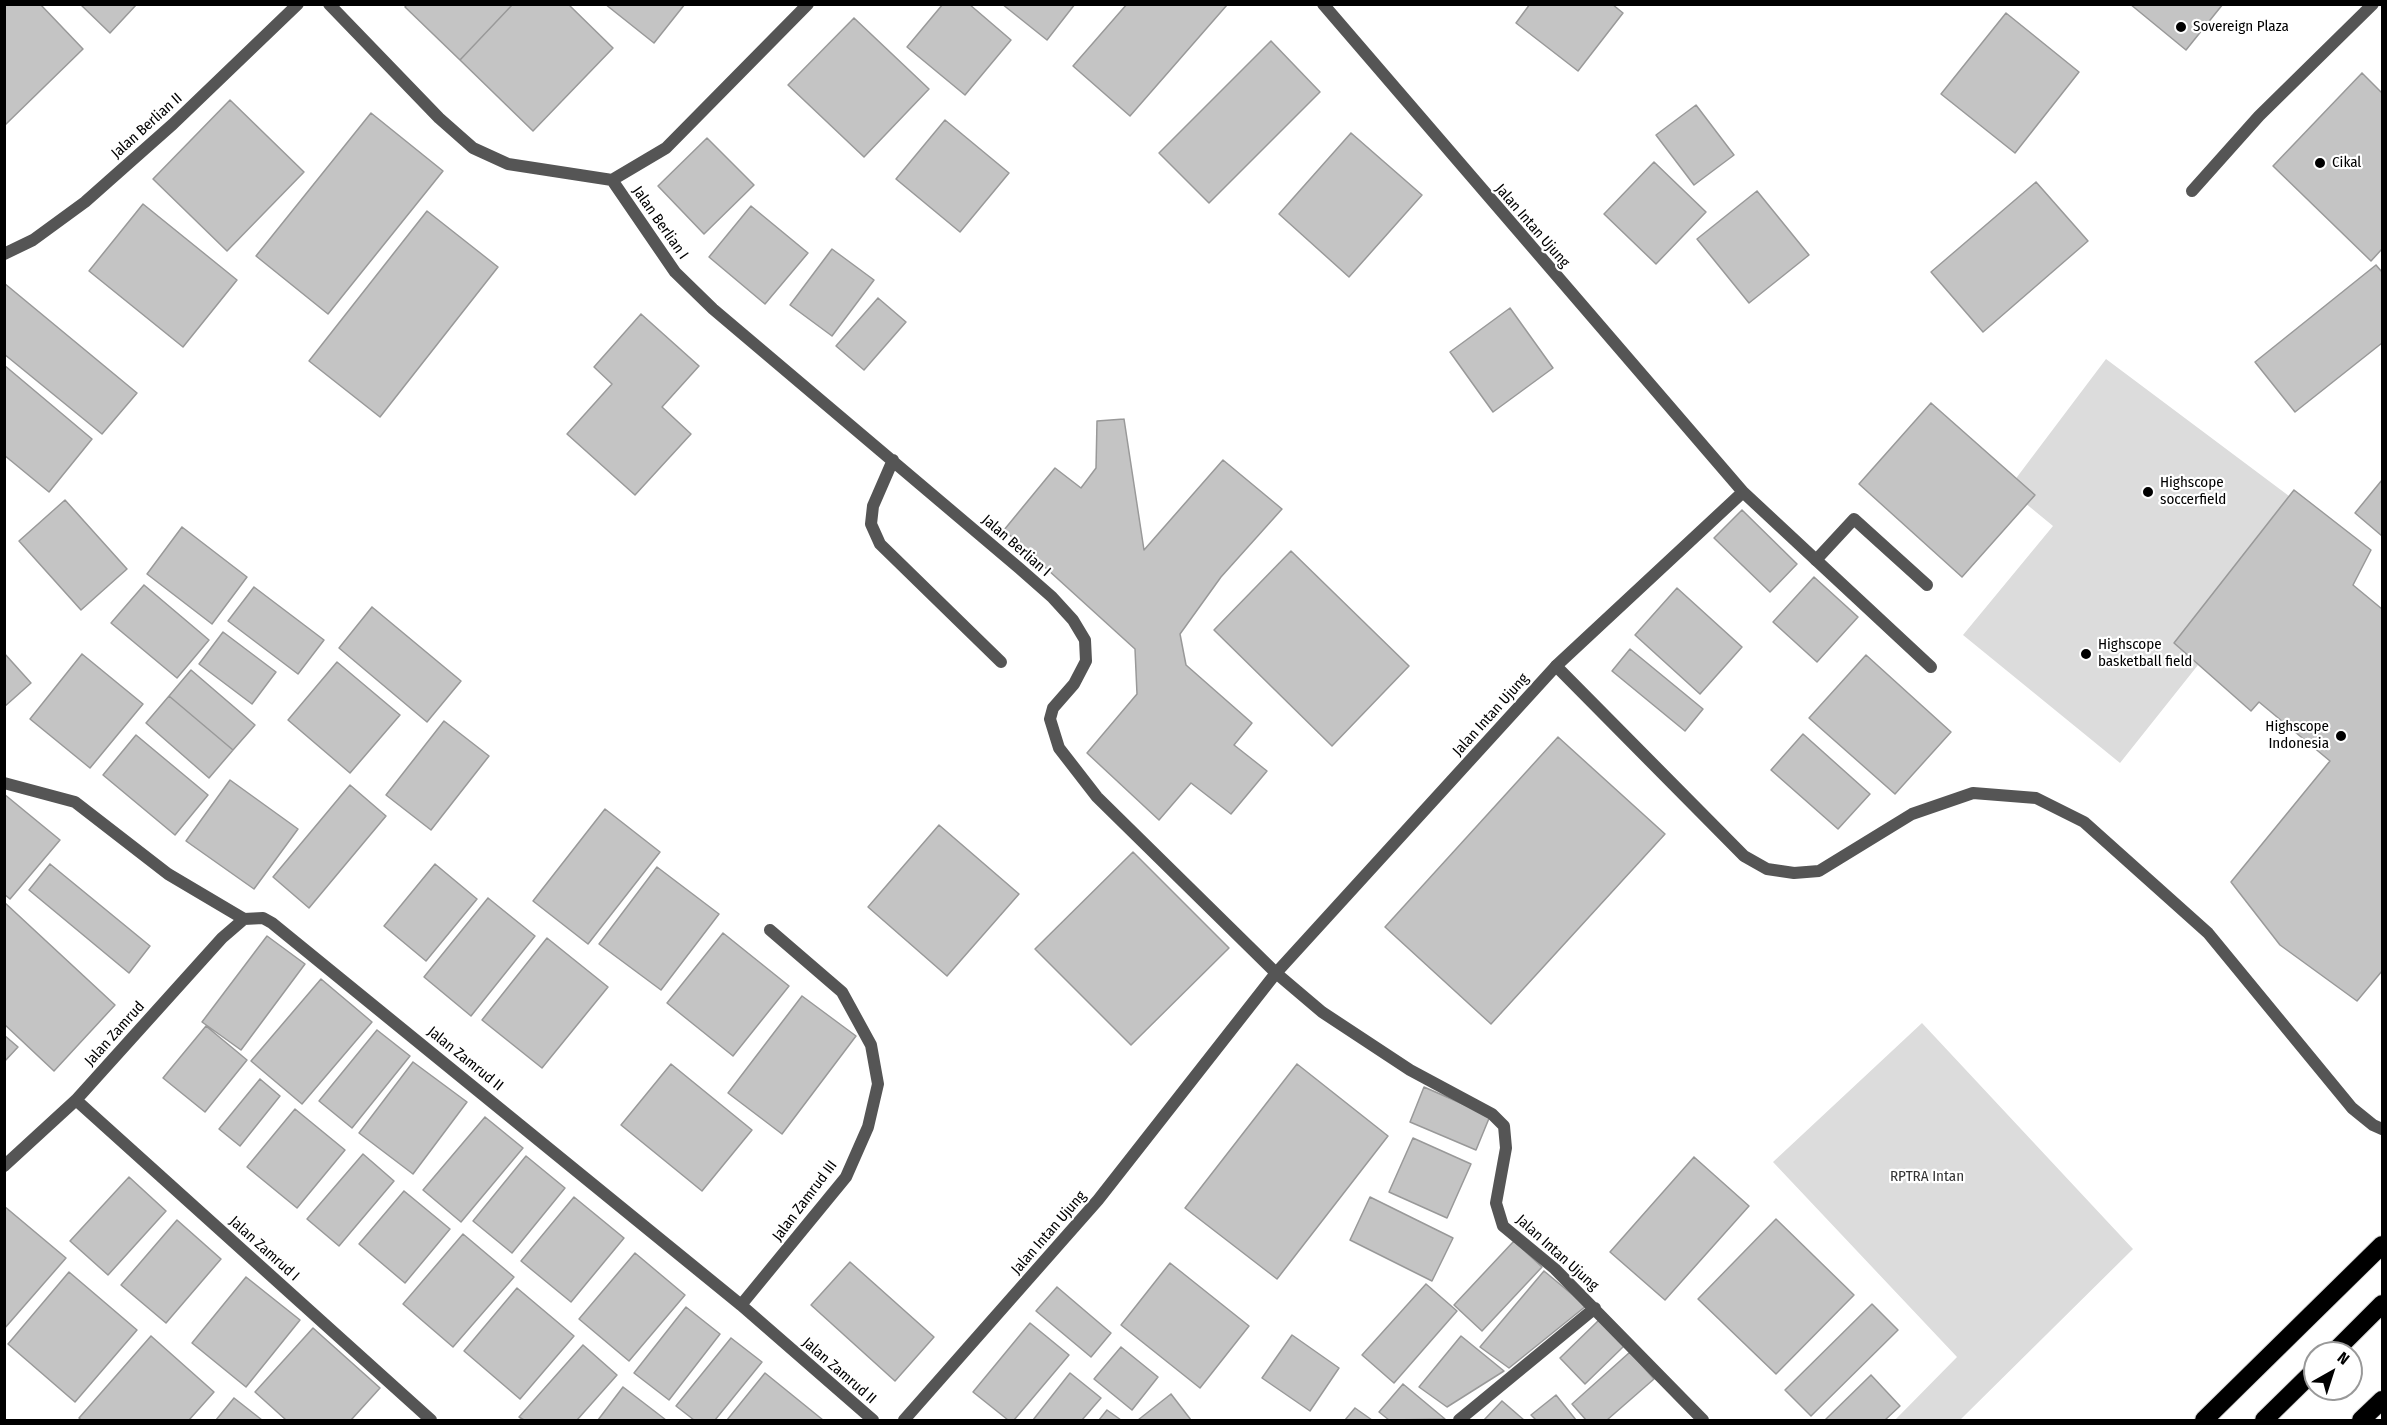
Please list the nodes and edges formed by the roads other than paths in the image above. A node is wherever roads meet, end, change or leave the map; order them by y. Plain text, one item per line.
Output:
1 (298, 4) edge
2 (329, 4) edge
3 (808, 4) edge
4 (1323, 4) edge
5 (2373, 4) edge
6 (612, 180) junction
7 (2192, 191) dead end
8 (4, 254) edge
9 (893, 460) junction
10 (1743, 492) junction
11 (1815, 560) junction
12 (1927, 585) dead end
13 (1001, 662) dead end
14 (1556, 666) junction
15 (1931, 667) dead end
16 (4, 783) edge
17 (244, 919) junction
18 (770, 930) dead end
19 (1276, 972) junction
20 (76, 1100) junction
21 (2382, 1129) edge
22 (4, 1166) edge
23 (2382, 1245) edge
24 (2382, 1304) edge
25 (741, 1305) junction
26 (1595, 1308) junction
27 (2345, 1341) edge
28 (2303, 1382) edge
29 (2382, 1400) edge
30 (431, 1420) edge
31 (873, 1420) edge
32 (904, 1420) edge
33 (1459, 1420) edge
34 (1703, 1420) edge
35 (2204, 1420) edge
36 (2264, 1420) edge
37 (2361, 1420) edge

1 - 8 street, Jalan Berlian II
2 - 6 street, Jalan Berlian I
3 - 6 street, Jalan Berlian I
4 - 10 street, Jalan Intan Ujung
5 - 7 street
6 - 9 street, Jalan Berlian I
9 - 13 street
9 - 19 street, Jalan Berlian I
10 - 11 street, Jalan Intan Ujung
10 - 14 street, Jalan Intan Ujung
11 - 12 street
11 - 15 street, Jalan Intan Ujung
14 - 19 street, Jalan Intan Ujung
14 - 21 street
16 - 17 street, Jalan Zamrud II
17 - 20 street, Jalan Zamrud
17 - 25 street, Jalan Zamrud II
18 - 25 street, Jalan Zamrud III
19 - 26 street, Jalan Intan Ujung
19 - 32 street, Jalan Intan Ujung
20 - 22 street, Jalan Zamrud
20 - 30 street, Jalan Zamrud I
23 - 35 highway
24 - 27 highway
25 - 31 street, Jalan Zamrud II
26 - 33 street
26 - 34 street, Jalan Intan Ujung
28 - 36 highway
29 - 37 highway

